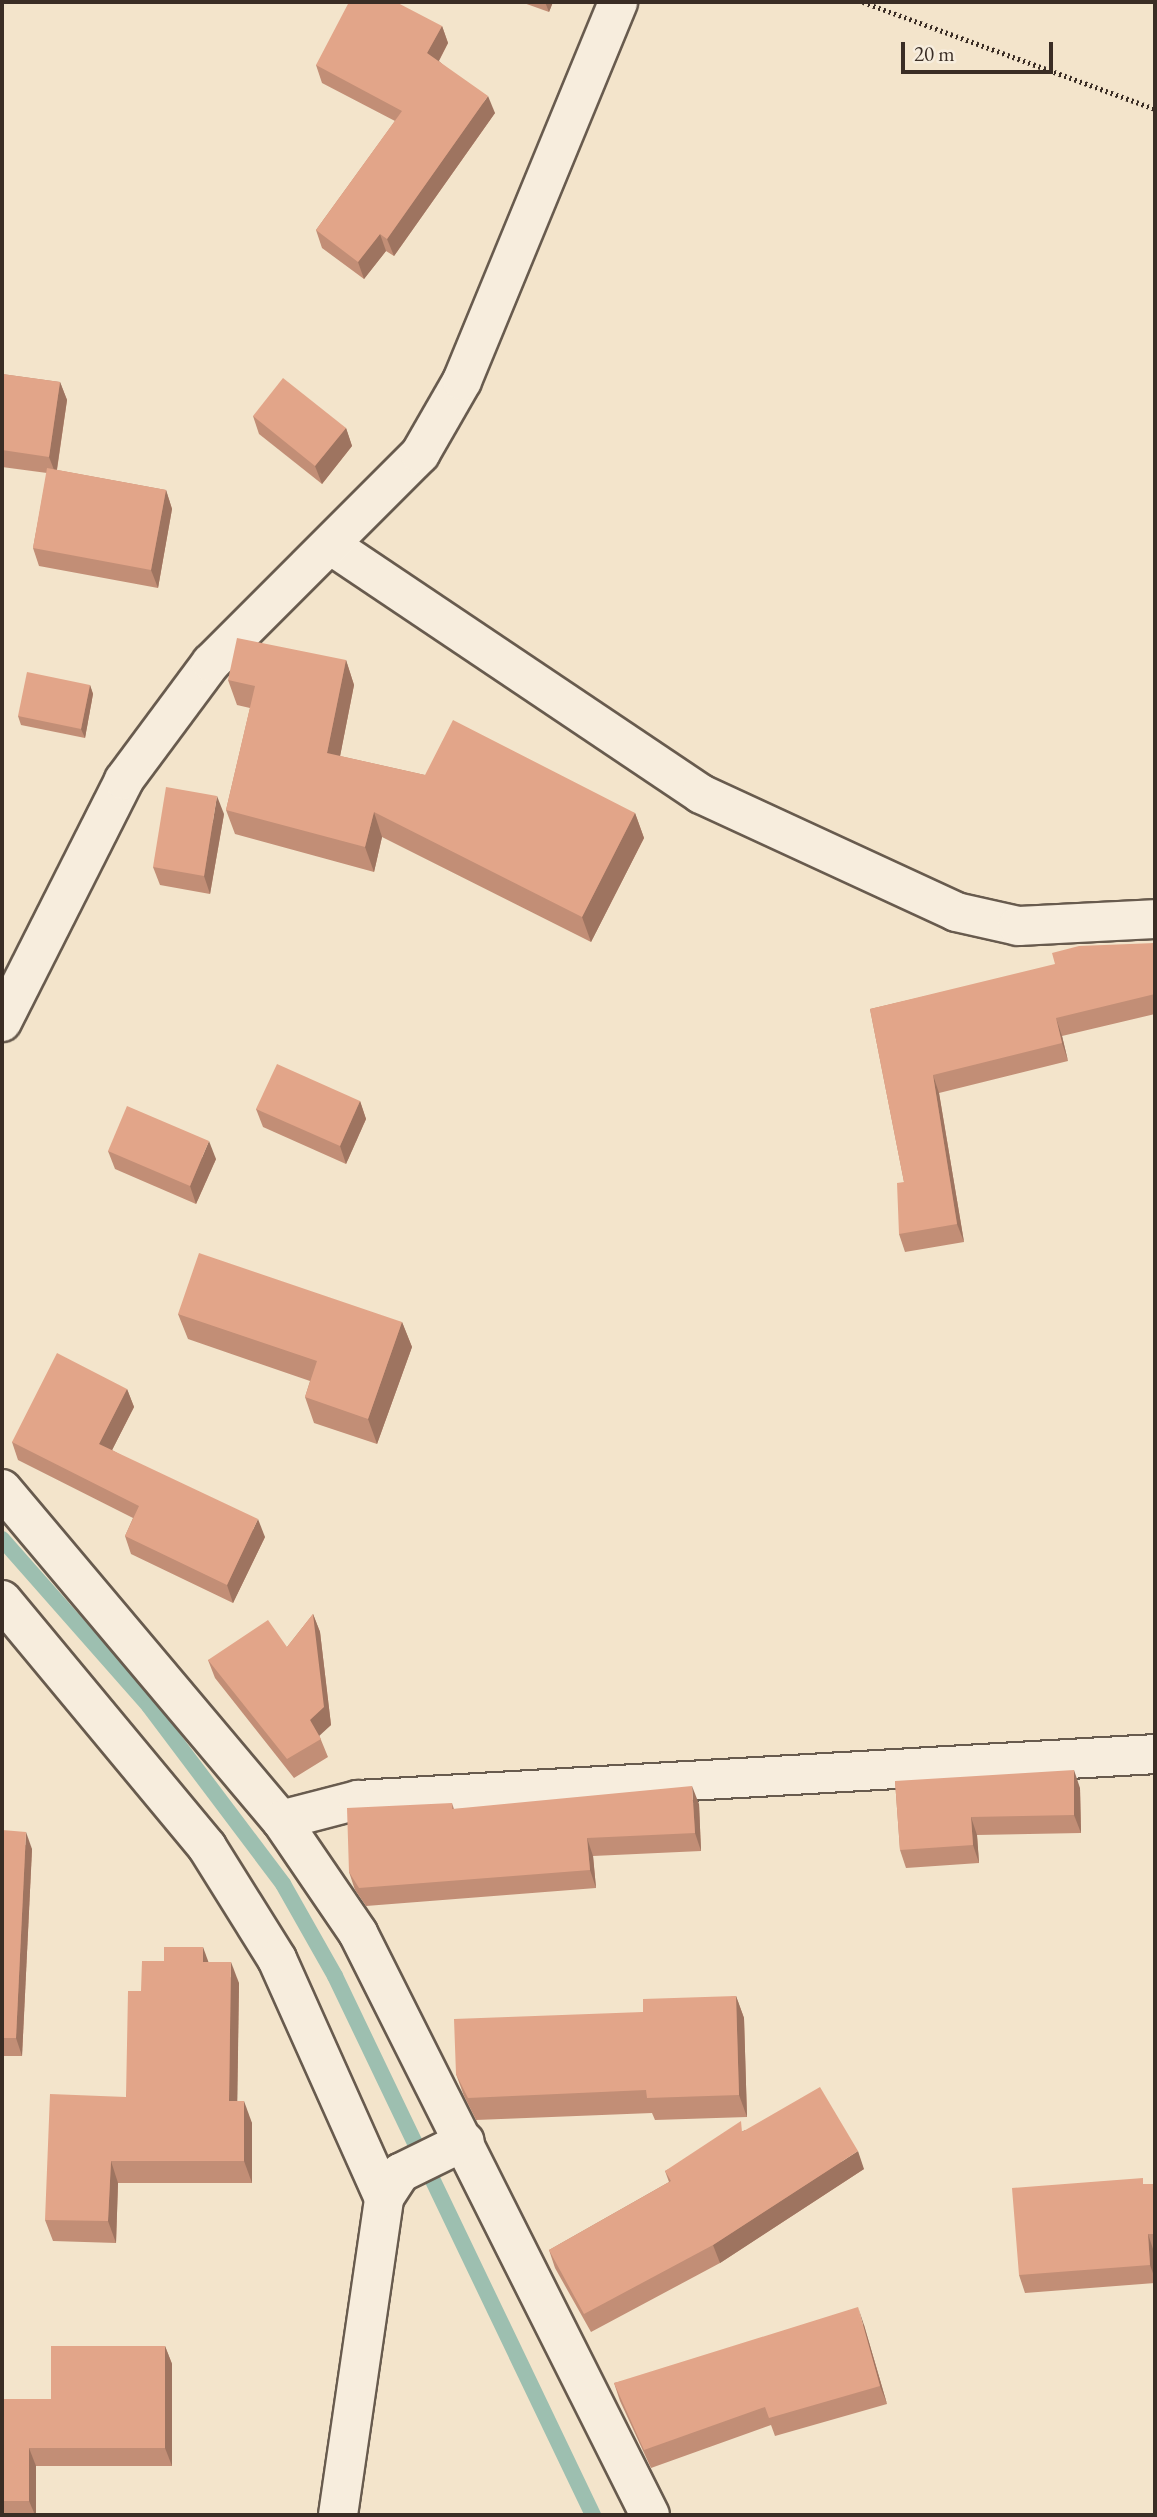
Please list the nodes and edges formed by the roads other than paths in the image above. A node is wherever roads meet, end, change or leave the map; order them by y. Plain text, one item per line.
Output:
1 (618, 2) edge
2 (332, 546) junction
3 (1155, 919) edge
4 (2, 1022) edge
5 (2, 1489) edge
6 (2, 1600) edge
7 (1155, 1754) edge
8 (281, 1820) junction
9 (456, 2145) junction
10 (392, 2186) junction
11 (338, 2515) edge
12 (650, 2515) edge

1 - 2 street
2 - 3 street
2 - 4 street
5 - 8 street
6 - 10 street
7 - 8 street
8 - 9 street
9 - 10 street
9 - 12 street
10 - 11 street

